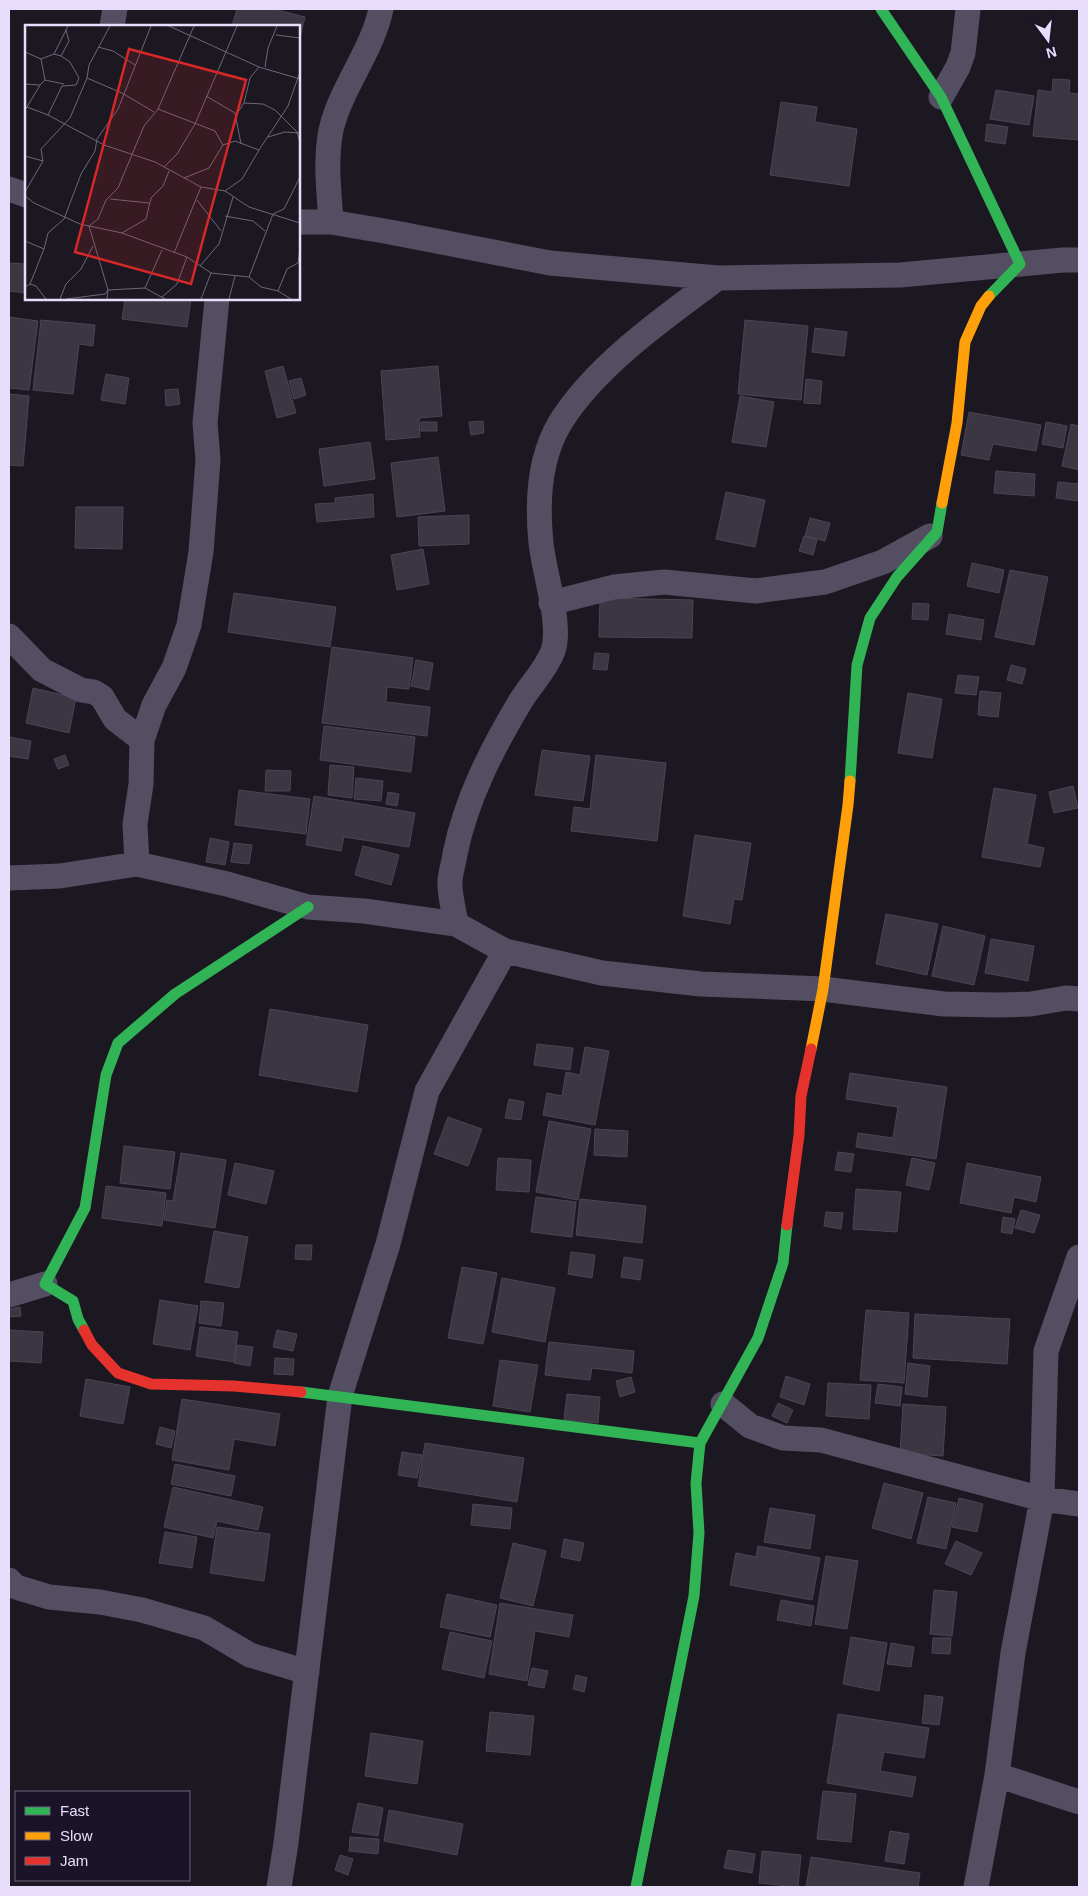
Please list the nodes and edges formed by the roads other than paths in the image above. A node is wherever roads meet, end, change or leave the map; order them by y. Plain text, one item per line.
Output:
1 (115, 9) edge
2 (381, 9) edge
3 (881, 9) edge
4 (968, 9) edge
5 (112, 25) edge
6 (941, 97) junction
7 (9, 189) edge
8 (25, 195) edge
9 (300, 222) edge
10 (331, 222) junction
11 (1079, 260) edge
12 (1020, 264) junction
13 (718, 278) junction
14 (217, 300) edge
15 (937, 532) junction
16 (551, 603) junction
17 (9, 636) edge
18 (142, 740) junction
19 (137, 864) junction
20 (9, 878) edge
21 (308, 907) junction
22 (456, 924) junction
23 (505, 950) junction
24 (823, 990) junction
25 (1079, 1000) edge
26 (1079, 1257) edge
27 (45, 1284) junction
28 (9, 1295) edge
29 (340, 1396) junction
30 (723, 1404) junction
31 (700, 1443) junction
32 (1042, 1499) junction
33 (1079, 1504) edge
34 (9, 1580) edge
35 (307, 1672) junction
36 (997, 1775) junction
37 (1079, 1802) edge
38 (279, 1887) edge
39 (636, 1887) edge
40 (976, 1887) edge

1 - 5 street
2 - 10 street
3 - 6 street
4 - 6 street
6 - 12 street
7 - 8 street
9 - 10 street
10 - 13 street
11 - 12 street
12 - 13 street
12 - 15 street
13 - 16 street
14 - 18 street
15 - 16 street
15 - 24 street
16 - 22 street
17 - 18 street
18 - 19 street
19 - 20 street
19 - 21 street
21 - 22 street
21 - 27 street
22 - 23 street
23 - 24 street
23 - 29 street
24 - 25 street
24 - 30 street
26 - 32 street
27 - 28 street
27 - 29 street
29 - 31 street
29 - 35 street
30 - 31 street
30 - 32 street
31 - 39 street
32 - 33 street
32 - 36 street
34 - 35 street
35 - 38 street
36 - 37 street
36 - 40 street

